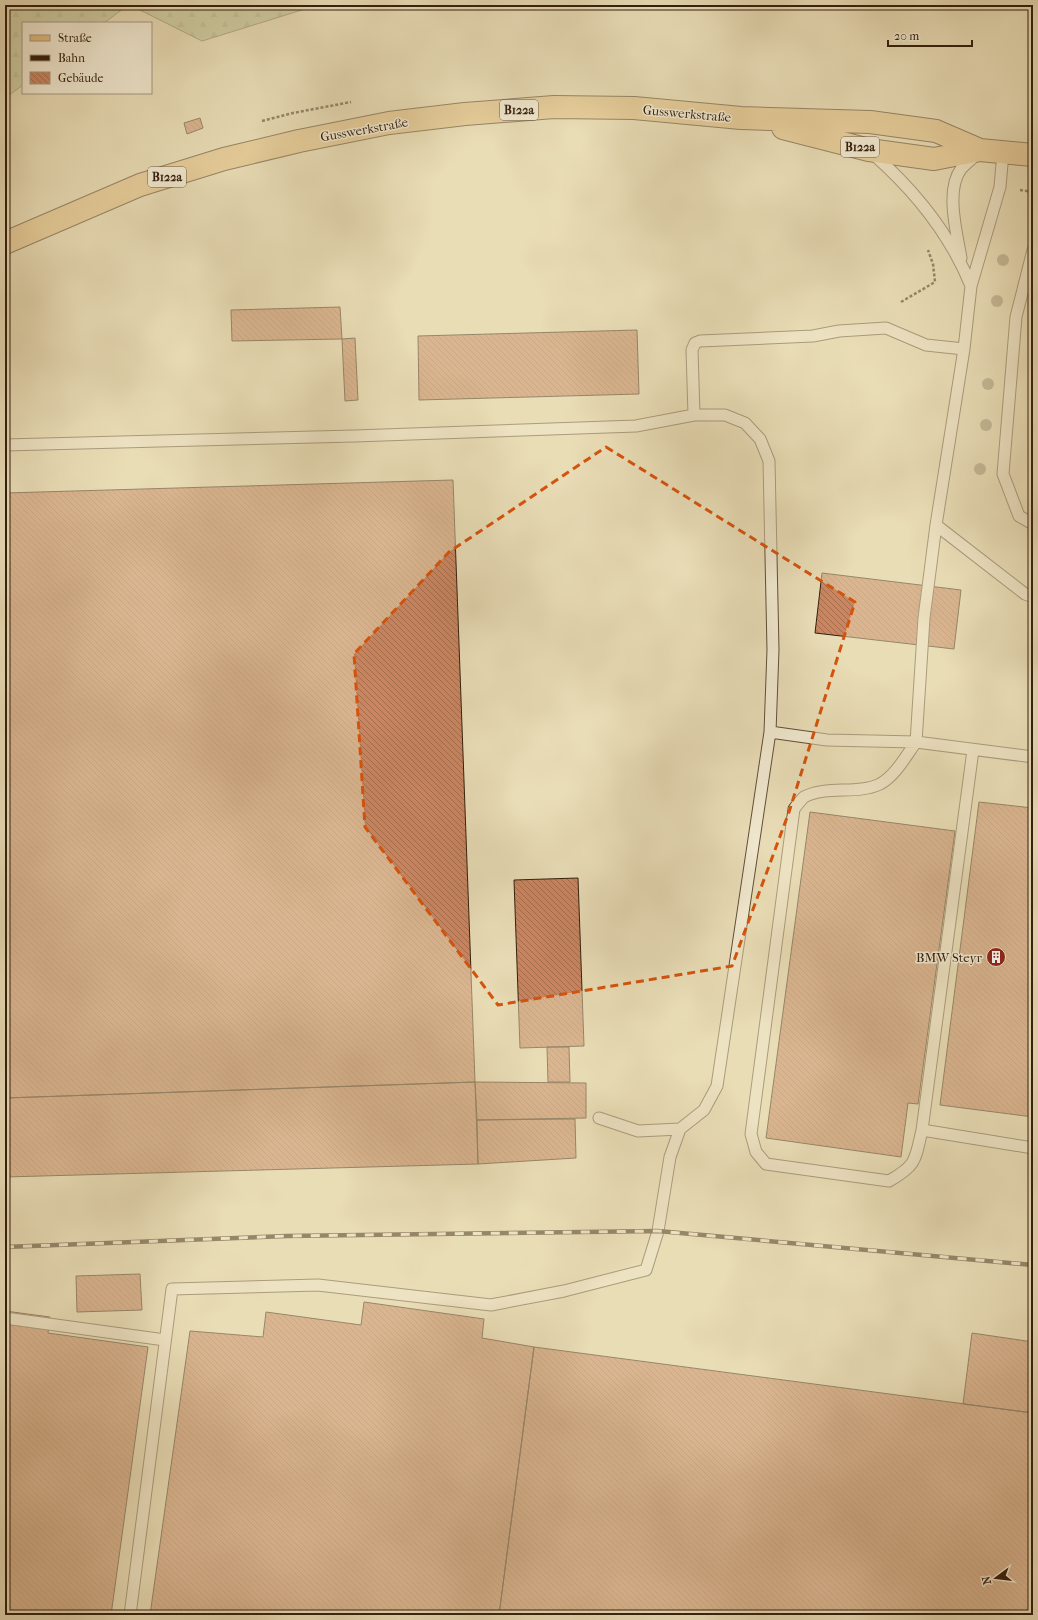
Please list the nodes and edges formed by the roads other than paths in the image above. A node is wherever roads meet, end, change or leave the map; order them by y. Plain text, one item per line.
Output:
1 (741, 118) junction
2 (869, 150) junction
3 (980, 150) junction
4 (1003, 153) junction
5 (1033, 156) edge
6 (5, 244) edge
7 (1033, 250) edge
8 (961, 262) junction
9 (971, 286) junction
10 (964, 349) junction
11 (694, 415) junction
12 (5, 445) edge
13 (1033, 524) edge
14 (936, 525) junction
15 (1033, 597) edge
16 (770, 732) junction
17 (916, 742) junction
18 (973, 750) junction
19 (1033, 757) edge
20 (599, 1118) dead end
21 (680, 1129) junction
22 (922, 1130) junction
23 (1033, 1148) edge
24 (5, 1318) edge
25 (165, 1340) junction
26 (130, 1615) edge

1 - 2 main road, Gusswerkstraße / B122a
1 - 3 main road, Gusswerkstraße / B122a
1 - 6 main road, Gusswerkstraße / B122a
2 - 3 main road, Gusswerkstraße / B122a
2 - 8 lane
3 - 4 main road, Gusswerkstraße / B122a
3 - 8 lane
4 - 5 main road, Gusswerkstraße / B122a
4 - 9 lane
7 - 13 lane
8 - 9 lane
9 - 10 lane
10 - 11 lane
10 - 14 lane
11 - 12 lane
11 - 16 lane
14 - 15 lane
14 - 17 lane
16 - 17 lane
16 - 21 lane
17 - 18 lane
17 - 22 lane
18 - 19 lane
18 - 22 lane
20 - 21 lane
21 - 25 lane
22 - 23 lane
24 - 25 lane
25 - 26 lane

